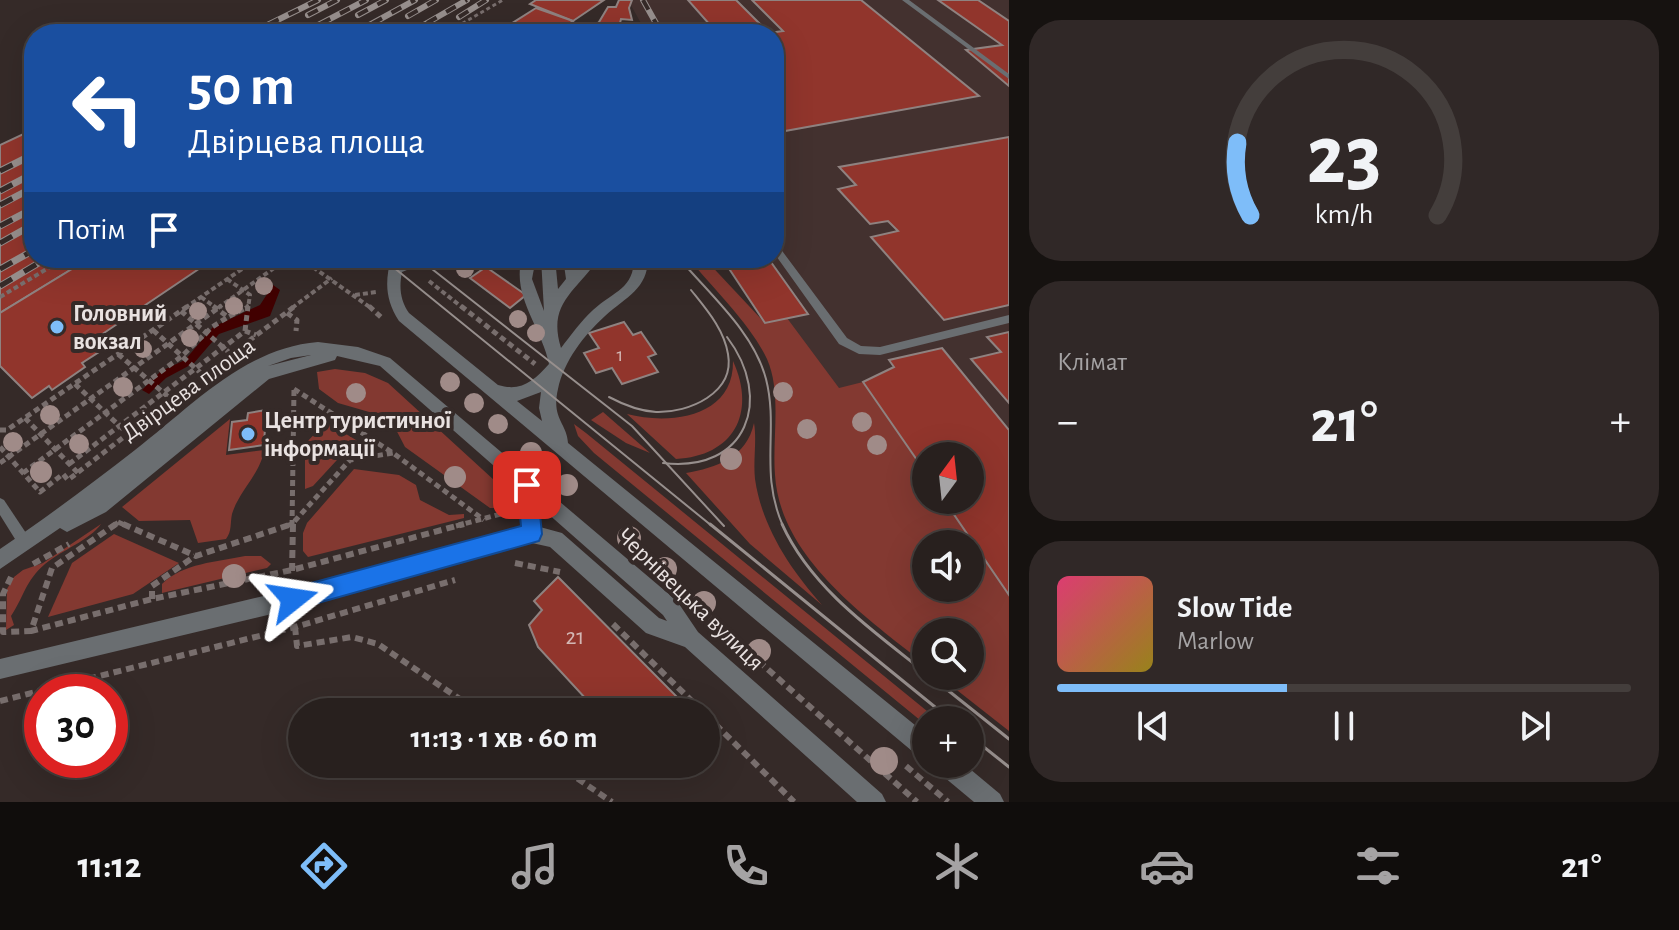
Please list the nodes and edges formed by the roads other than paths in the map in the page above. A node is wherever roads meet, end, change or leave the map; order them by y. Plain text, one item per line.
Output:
1 (905, 0) edge
2 (1009, 77) edge
3 (784, 260) edge
4 (397, 268) edge
5 (525, 268) edge
6 (549, 268) edge
7 (571, 268) edge
8 (583, 268) edge
9 (640, 268) edge
10 (573, 280) junction
11 (552, 305) junction
12 (1009, 319) edge
13 (548, 333) junction
14 (355, 351) joint
15 (557, 366) junction
16 (488, 388) junction
17 (582, 462) junction
18 (527, 485) junction
19 (0, 504) edge
20 (532, 534) junction
21 (25, 543) junction
22 (0, 560) edge
23 (691, 639) junction
24 (0, 669) edge
25 (912, 736) edge
26 (963, 778) edge
27 (874, 802) edge
28 (992, 802) edge

1 - 2 lane
3 - 12 lane
4 - 16 street
5 - 13 street
6 - 11 street
7 - 10 street
8 - 10 street
9 - 15 street
10 - 11 street
11 - 13 street
13 - 15 street
14 - 18 street, Чернівецька вулиця
14 - 21 street, Двірцева площа
15 - 16 street
15 - 17 street
16 - 17 street
17 - 25 street, Чернівецька вулиця
18 - 20 street
18 - 23 street, Чернівецька вулиця
19 - 21 lane
20 - 23 street
20 - 24 street
21 - 22 street, Двірцева площа
23 - 27 street, Чернівецька вулиця
26 - 28 street

